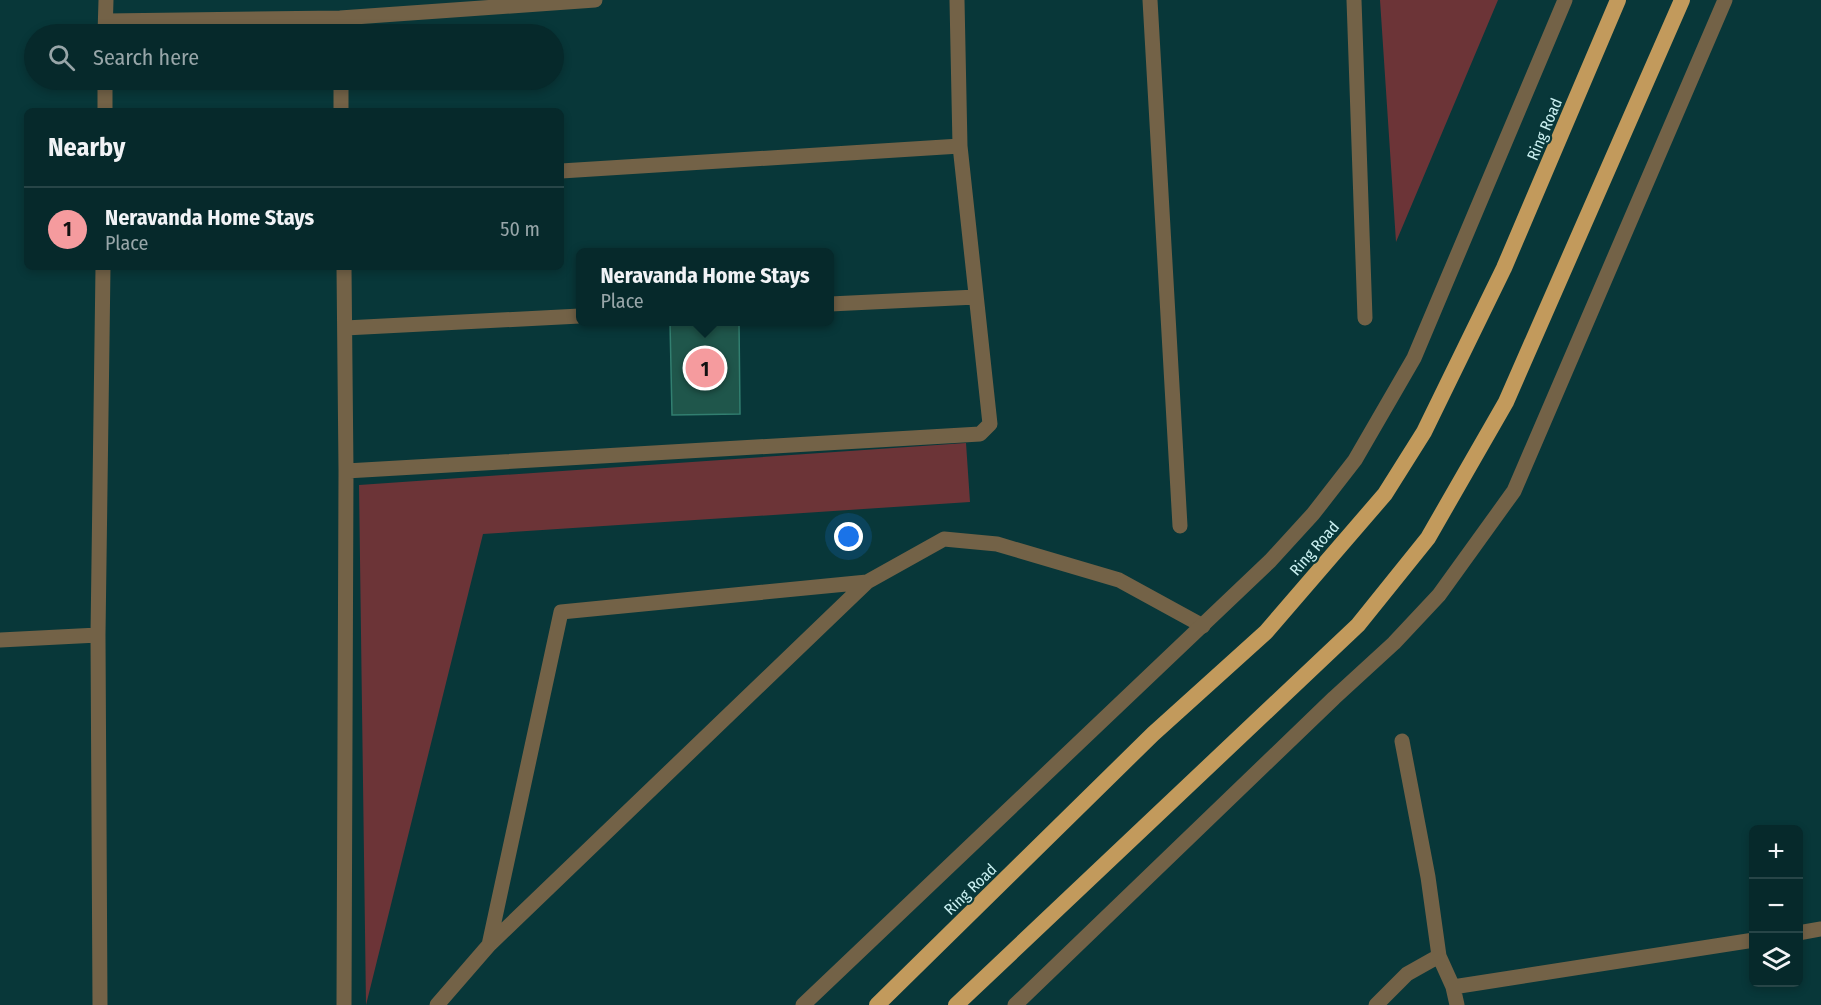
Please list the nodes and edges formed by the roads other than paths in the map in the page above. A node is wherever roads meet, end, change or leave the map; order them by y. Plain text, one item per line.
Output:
1 (106, 0) edge
2 (595, 0) edge
3 (957, 0) edge
4 (1149, 0) edge
5 (1354, 0) edge
6 (1565, 0) edge
7 (1618, 0) edge
8 (1682, 0) edge
9 (1725, 0) edge
10 (340, 18) junction
11 (106, 24) edge
12 (200, 24) edge
13 (340, 24) edge
14 (105, 90) edge
15 (340, 90) edge
16 (105, 108) edge
17 (341, 108) edge
18 (960, 146) junction
19 (564, 171) edge
20 (103, 270) edge
21 (344, 270) edge
22 (976, 297) junction
23 (834, 304) edge
24 (576, 316) edge
25 (1365, 318) dead end
26 (345, 328) junction
27 (346, 471) junction
28 (1180, 526) dead end
29 (867, 582) junction
30 (1203, 626) junction
31 (98, 635) junction
32 (0, 640) edge
33 (1402, 741) dead end
34 (1821, 929) edge
35 (1803, 932) edge
36 (1749, 941) edge
37 (489, 945) junction
38 (1439, 956) junction
39 (1453, 987) junction
40 (100, 1005) edge
41 (344, 1005) edge
42 (437, 1005) edge
43 (803, 1005) edge
44 (877, 1005) edge
45 (956, 1005) edge
46 (1015, 1005) edge
47 (1376, 1005) edge
48 (1457, 1005) edge

1 - 11 street
2 - 10 street
3 - 18 street
4 - 28 street
5 - 25 street
6 - 30 street
7 - 44 highway, Ring Road
8 - 45 highway
9 - 46 street
10 - 12 street
10 - 13 street
14 - 16 street
15 - 17 street
18 - 19 street
18 - 22 street
20 - 31 street
21 - 26 street
22 - 23 street
22 - 27 street
24 - 26 street
26 - 27 street
27 - 41 street
29 - 30 street
29 - 37 street
29 - 37 street
30 - 43 street
31 - 32 street
31 - 40 street
33 - 38 street
34 - 35 street
36 - 39 street
37 - 42 street
38 - 39 street
38 - 47 street
39 - 48 street

